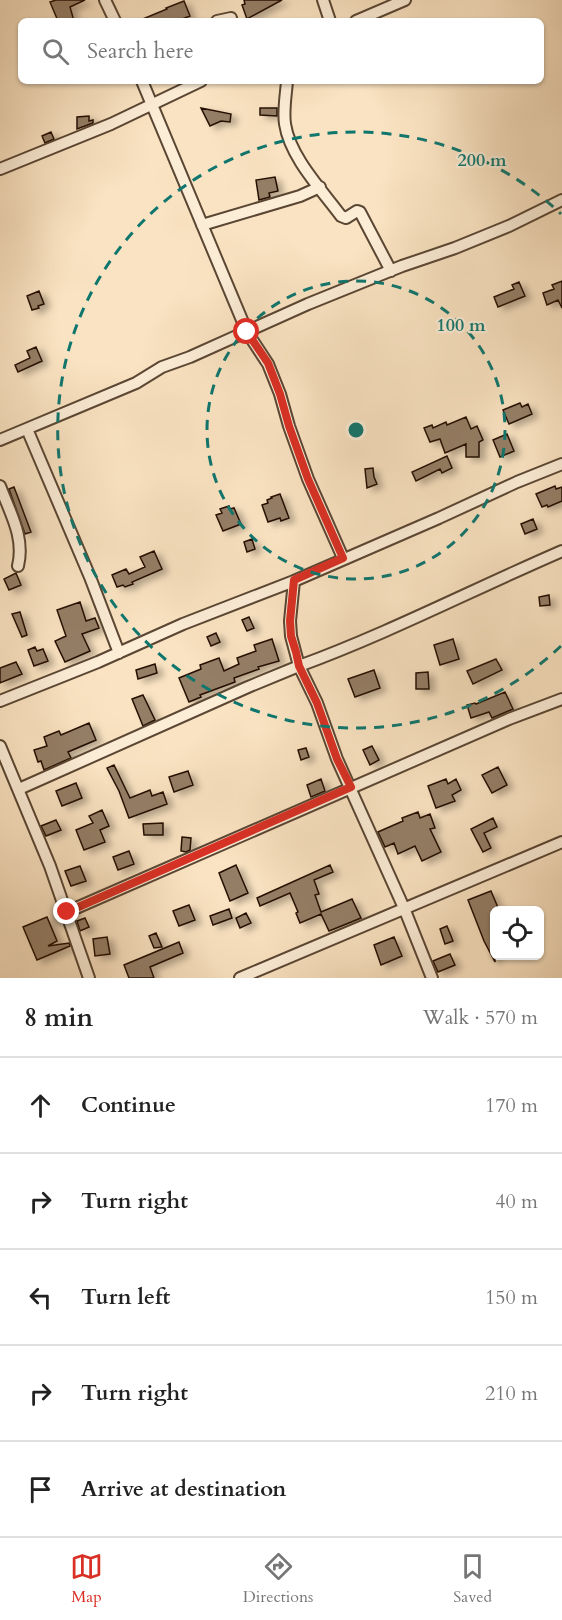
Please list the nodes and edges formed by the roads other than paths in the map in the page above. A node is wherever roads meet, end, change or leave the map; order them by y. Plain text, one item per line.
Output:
1 (105, 0) edge
2 (323, 0) edge
3 (405, 0) edge
4 (114, 18) edge
5 (329, 18) edge
6 (363, 18) edge
7 (143, 84) edge
8 (194, 84) edge
9 (287, 84) edge
10 (152, 103) junction
11 (0, 169) edge
12 (320, 187) junction
13 (562, 200) edge
14 (202, 225) junction
15 (391, 271) junction
16 (247, 332) junction
17 (27, 429) junction
18 (0, 440) edge
19 (562, 464) edge
20 (0, 486) edge
21 (562, 552) edge
22 (343, 558) junction
23 (18, 566) dead end
24 (294, 580) junction
25 (118, 653) junction
26 (299, 666) junction
27 (562, 699) edge
28 (0, 701) edge
29 (0, 746) edge
30 (351, 787) junction
31 (19, 789) junction
32 (562, 842) edge
33 (404, 908) junction
34 (67, 912) junction
35 (88, 978) edge
36 (240, 978) edge
37 (432, 978) edge

1 - 4 street
2 - 5 street
3 - 6 street
7 - 10 street
8 - 10 street
9 - 12 street
10 - 11 street
10 - 14 street
12 - 14 street
12 - 15 street
13 - 15 street
14 - 16 street
15 - 16 street
16 - 17 street
16 - 22 street
17 - 18 street
17 - 25 street
19 - 22 street
20 - 23 street
21 - 26 street
22 - 24 street
24 - 25 street
24 - 26 street
25 - 28 street
26 - 30 street
26 - 31 street
27 - 30 street
29 - 31 street
30 - 33 street
30 - 34 street
31 - 34 street
32 - 33 street
33 - 36 street
33 - 37 street
34 - 35 street

